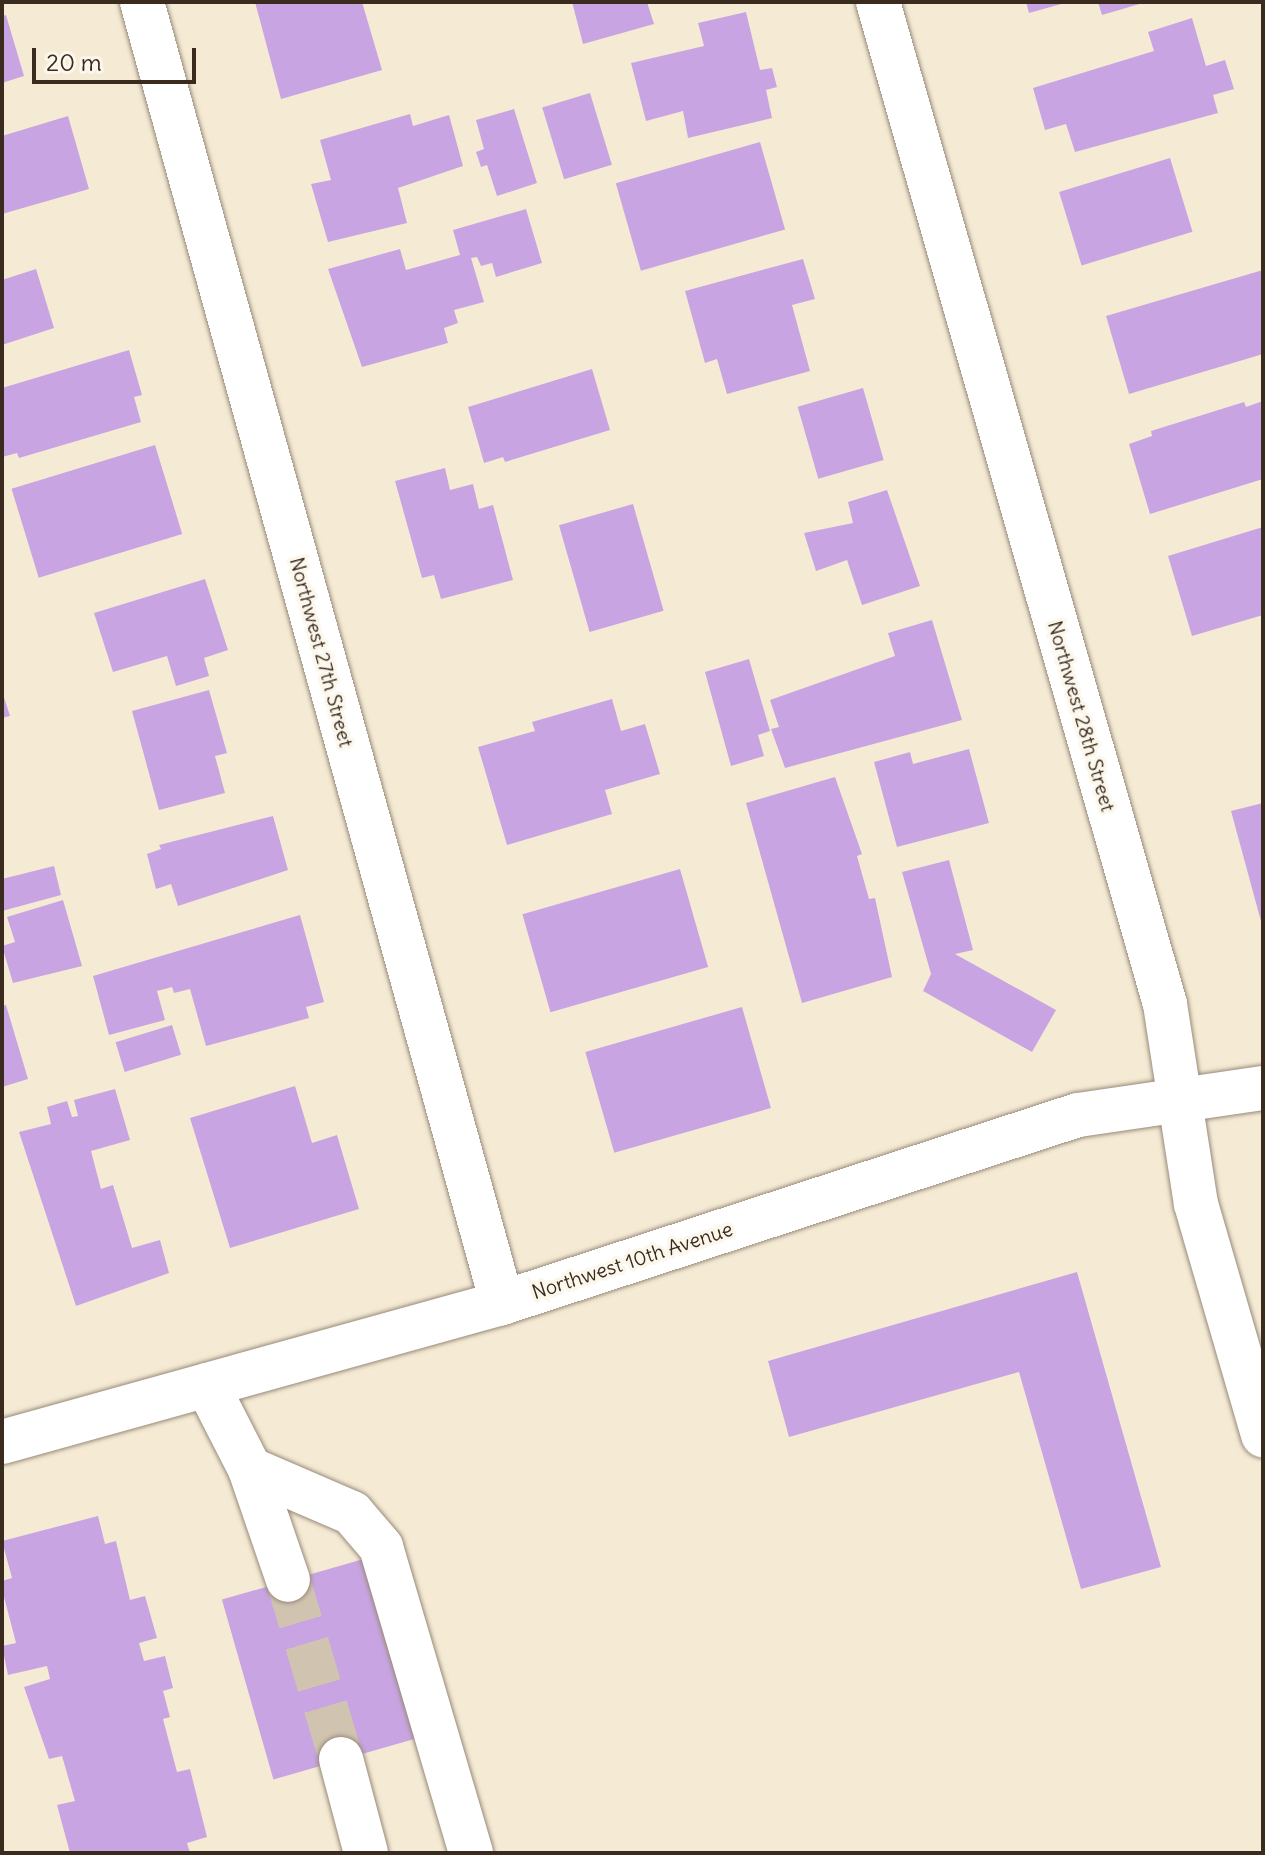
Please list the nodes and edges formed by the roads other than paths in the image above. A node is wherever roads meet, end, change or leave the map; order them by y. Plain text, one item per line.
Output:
1 (142, 2) edge
2 (878, 2) edge
3 (1263, 1088) edge
4 (1181, 1100) junction
5 (502, 1303) junction
6 (207, 1385) junction
7 (1263, 1435) edge
8 (2, 1442) edge
9 (250, 1469) junction
10 (288, 1580) tunnel mouth
11 (341, 1759) tunnel mouth
12 (366, 1853) edge
13 (471, 1853) edge

1 - 5 street, Northwest 27th Street
2 - 4 street, Northwest 28th Street
3 - 4 street, Northwest 10th Avenue
4 - 5 street, Northwest 10th Avenue
4 - 7 street, Northwest 28th Street
5 - 6 street, Northwest 10th Avenue
6 - 8 street, Northwest 10th Avenue
6 - 9 street
9 - 10 street
9 - 13 street
11 - 12 street

